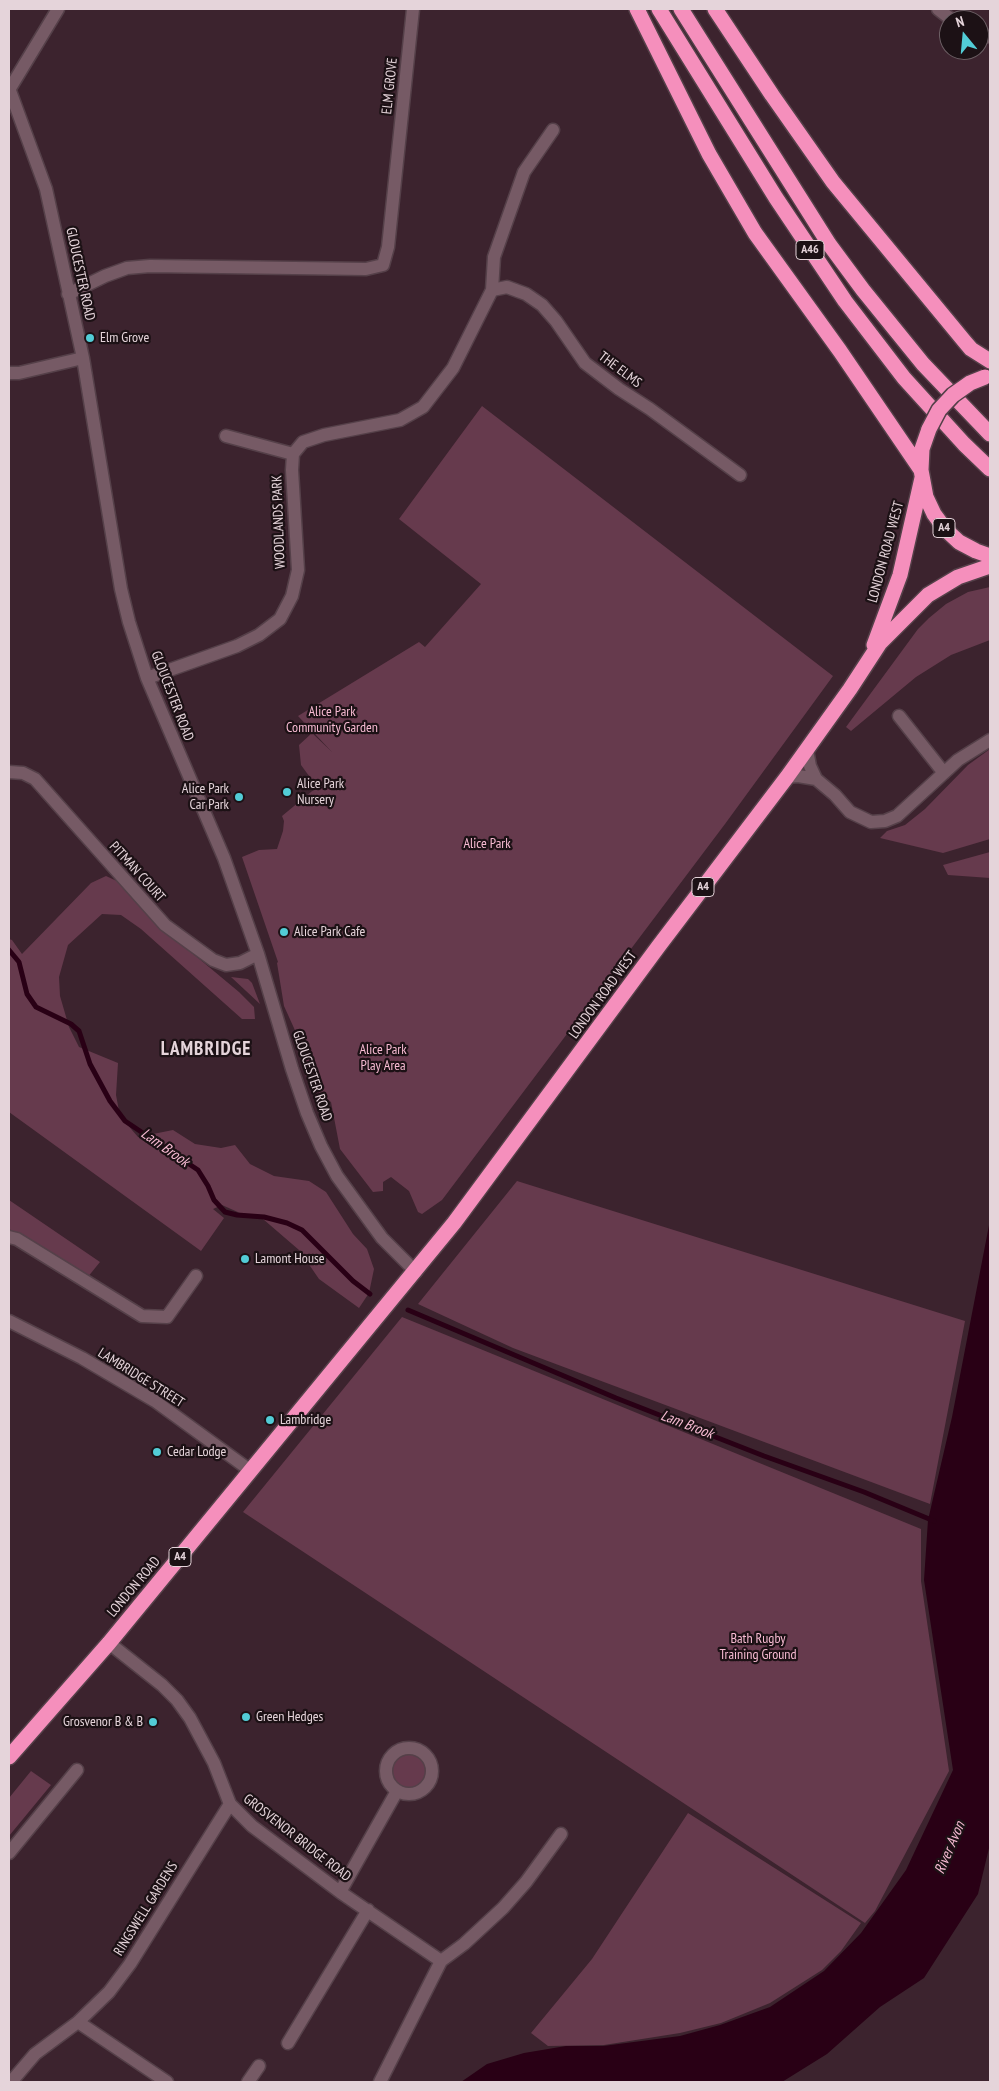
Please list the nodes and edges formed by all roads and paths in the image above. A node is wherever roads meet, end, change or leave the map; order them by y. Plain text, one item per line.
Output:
1 (58, 9) edge
2 (413, 9) edge
3 (637, 9) edge
4 (659, 9) edge
5 (681, 9) edge
6 (715, 9) edge
7 (9, 89) edge
8 (553, 130) dead end
9 (492, 290) junction
10 (68, 294) junction
11 (83, 358) junction
12 (990, 361) edge
13 (9, 373) edge
14 (987, 376) edge
15 (990, 434) edge
16 (226, 436) dead end
17 (294, 454) junction
18 (990, 469) edge
19 (921, 474) junction
20 (740, 475) dead end
21 (990, 556) edge
22 (990, 566) edge
23 (868, 660) junction
24 (146, 678) junction
25 (900, 716) dead end
26 (990, 740) edge
27 (807, 750) junction
28 (9, 772) edge
29 (944, 773) junction
30 (787, 777) junction
31 (816, 779) junction
32 (258, 954) junction
33 (9, 1237) edge
34 (416, 1272) junction
35 (196, 1276) dead end
36 (9, 1321) edge
37 (357, 1343) joint
38 (251, 1471) junction
39 (109, 1643) junction
40 (9, 1757) edge
41 (77, 1770) dead end
42 (397, 1791) dead end
43 (230, 1804) junction
44 (561, 1834) dead end
45 (9, 1853) edge
46 (340, 1892) junction
47 (368, 1910) junction
48 (441, 1961) junction
49 (78, 2022) junction
50 (288, 2044) dead end
51 (259, 2066) dead end
52 (11, 2082) edge
53 (166, 2082) edge
54 (248, 2082) edge
55 (380, 2082) edge

1 - 7 street
2 - 10 street, ELM GROVE
3 - 19 highway
4 - 18 highway, A46
5 - 15 highway, A46
6 - 12 highway
7 - 10 street, GLOUCESTER ROAD
8 - 9 street
9 - 17 street
9 - 20 street, THE ELMS
10 - 11 street, GLOUCESTER ROAD
11 - 13 street
11 - 24 street, GLOUCESTER ROAD
14 - 19 highway, A4, bridge
16 - 17 street
17 - 24 street, WOODLANDS PARK
19 - 21 highway, A4
19 - 23 highway, LONDON ROAD WEST / A4
22 - 23 highway, LONDON ROAD WEST / A4
23 - 27 highway, LONDON ROAD WEST / A4
24 - 32 street, GLOUCESTER ROAD
25 - 29 street
26 - 29 street
27 - 30 highway, LONDON ROAD WEST / A4
27 - 31 street
28 - 32 street, PITMAN COURT
29 - 31 street
30 - 31 street
30 - 34 highway, LONDON ROAD WEST / A4
32 - 34 street, GLOUCESTER ROAD
33 - 35 street
34 - 37 highway, LONDON ROAD WEST / A4
36 - 38 street, LAMBRIDGE STREET
37 - 38 highway, LONDON ROAD / A4
38 - 39 highway, LONDON ROAD / A4
39 - 40 highway, LONDON ROAD / A4
39 - 43 street, GROSVENOR BRIDGE ROAD
41 - 45 street
42 - 46 street
43 - 46 street, GROSVENOR BRIDGE ROAD
43 - 49 street, RINGSWELL GARDENS
44 - 48 street
46 - 47 street, GROSVENOR BRIDGE ROAD
47 - 48 street, GROSVENOR BRIDGE ROAD
47 - 50 street
48 - 55 street
49 - 52 street, RINGSWELL GARDENS
49 - 53 street
51 - 54 street

